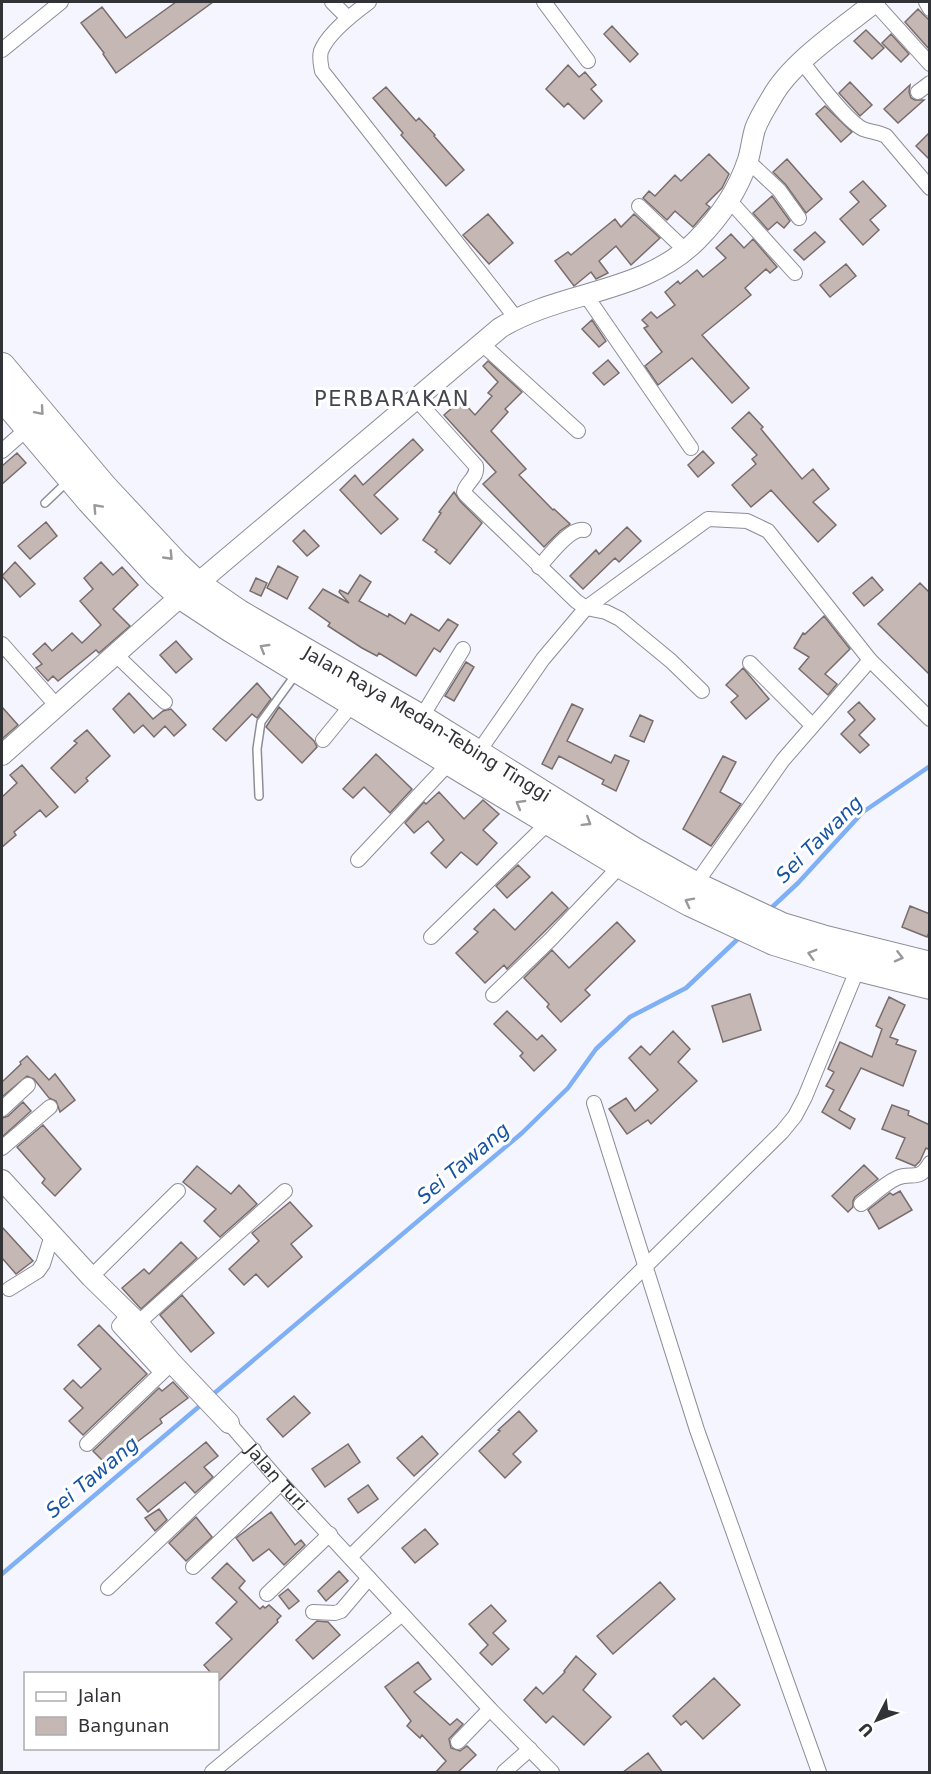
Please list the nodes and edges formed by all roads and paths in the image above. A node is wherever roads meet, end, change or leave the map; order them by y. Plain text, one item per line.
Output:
1 (61, 2) edge
2 (332, 2) edge
3 (369, 2) edge
4 (544, 2) edge
5 (874, 2) edge
6 (926, 2) edge
7 (930, 9) edge
8 (348, 18) junction
9 (2, 50) edge
10 (588, 61) dead end
11 (802, 62) junction
12 (930, 64) edge
13 (930, 83) edge
14 (918, 92) dead end
15 (748, 160) junction
16 (930, 188) edge
17 (729, 201) junction
18 (639, 206) dead end
19 (799, 218) dead end
20 (685, 250) junction
21 (795, 273) dead end
22 (585, 294) junction
23 (516, 318) junction
24 (481, 343) junction
25 (2, 366) edge
26 (2, 399) edge
27 (416, 399) junction
28 (27, 429) junction
29 (578, 431) dead end
30 (691, 448) dead end
31 (2, 451) edge
32 (71, 478) junction
33 (45, 502) dead end
34 (584, 530) dead end
35 (539, 567) junction
36 (189, 590) junction
37 (586, 608) junction
38 (2, 644) edge
39 (463, 649) dead end
40 (114, 654) junction
41 (870, 660) junction
42 (750, 663) dead end
43 (299, 670) junction
44 (702, 691) dead end
45 (165, 702) dead end
46 (354, 702) junction
47 (56, 705) junction
48 (420, 718) junction
49 (930, 719) edge
50 (812, 725) junction
51 (323, 740) dead end
52 (463, 754) junction
53 (2, 755) edge
54 (259, 796) dead end
55 (550, 821) junction
56 (358, 860) dead end
57 (621, 865) junction
58 (695, 885) junction
59 (745, 919) junction
60 (778, 934) junction
61 (430, 937) dead end
62 (930, 964) edge
63 (858, 968) junction
64 (930, 986) edge
65 (493, 995) dead end
66 (28, 1086) dead end
67 (594, 1103) dead end
68 (50, 1107) dead end
69 (2, 1109) edge
70 (2, 1148) edge
71 (930, 1163) edge
72 (2, 1180) edge
73 (178, 1191) dead end
74 (285, 1191) dead end
75 (861, 1204) dead end
76 (52, 1235) junction
77 (645, 1266) junction
78 (92, 1277) junction
79 (9, 1289) dead end
80 (134, 1318) junction
81 (167, 1368) junction
82 (228, 1423) joint
83 (87, 1444) dead end
84 (254, 1450) junction
85 (281, 1483) junction
86 (330, 1534) junction
87 (350, 1557) junction
88 (193, 1567) dead end
89 (369, 1578) junction
90 (108, 1588) dead end
91 (267, 1594) dead end
92 (313, 1612) dead end
93 (402, 1614) junction
94 (490, 1709) junction
95 (458, 1742) dead end
96 (530, 1749) junction
97 (212, 1773) edge
98 (504, 1773) edge
99 (552, 1773) edge
100 (819, 1773) edge

1 - 9 street
2 - 8 street
3 - 8 street
4 - 10 street
5 - 11 street
5 - 12 street
6 - 7 street
8 - 23 street
11 - 15 street
11 - 16 street
13 - 14 street
15 - 17 street
15 - 19 street
17 - 20 street
17 - 21 street
18 - 20 street
20 - 22 street
22 - 23 street
22 - 30 street
23 - 24 street
24 - 27 street
24 - 29 street
25 -> 36 highway, Jalan Raya Medan-Tebing Tinggi
26 - 28 highway, Jalan Raya Medan-Tebing Tinggi
27 - 35 street
27 - 36 street
28 - 31 street
28 - 32 highway, Jalan Raya Medan-Tebing Tinggi
32 - 33 lane
36 -> 32 highway, Jalan Raya Medan-Tebing Tinggi
34 - 35 street
35 - 37 street
36 - 40 street
43 -> 36 highway, Jalan Raya Medan-Tebing Tinggi
36 - 48 highway, Jalan Raya Medan-Tebing Tinggi
37 - 41 street
37 - 44 street
37 - 52 street
38 - 47 street
39 - 48 street
40 - 45 street
40 - 47 street
41 - 49 street
41 - 50 street
42 - 50 street
43 - 46 highway, Jalan Raya Medan-Tebing Tinggi
43 - 54 lane
46 - 51 street
46 - 52 highway, Jalan Raya Medan-Tebing Tinggi
47 - 53 street
48 - 52 highway, Jalan Raya Medan-Tebing Tinggi
50 - 58 street
55 -> 52 highway, Jalan Raya Medan-Tebing Tinggi
52 - 56 street
52 -> 58 highway, Jalan Raya Medan-Tebing Tinggi
55 - 57 highway, Jalan Raya Medan-Tebing Tinggi
55 - 61 street
59 -> 57 highway, Jalan Raya Medan-Tebing Tinggi
57 - 65 street
58 - 59 highway, Jalan Raya Medan-Tebing Tinggi
59 - 60 highway, Jalan Raya Medan-Tebing Tinggi
60 -> 62 highway, Jalan Raya Medan-Tebing Tinggi
63 -> 60 highway, Jalan Raya Medan-Tebing Tinggi
63 - 64 highway, Jalan Raya Medan-Tebing Tinggi
63 - 77 street
66 - 69 street
67 - 77 street
68 - 70 street
71 - 75 street
72 - 76 street, Jalan Turi
73 - 78 street
74 - 80 street
76 - 78 street, Jalan Turi
76 - 79 street
77 - 87 street
77 - 100 street
78 - 80 street, Jalan Turi
80 - 81 street, Jalan Turi
81 - 82 street, Jalan Turi
81 - 83 street
82 - 84 street, Jalan Turi
84 - 85 street, Jalan Turi
84 - 90 street
85 - 86 street, Jalan Turi
85 - 88 street
86 - 87 street, Jalan Turi
86 - 91 street
87 - 89 street, Jalan Turi
89 - 92 street
89 - 93 street, Jalan Turi
93 - 94 street, Jalan Turi
93 - 97 street
94 - 95 street
94 - 96 street, Jalan Turi
96 - 98 street
96 - 99 street, Jalan Turi

